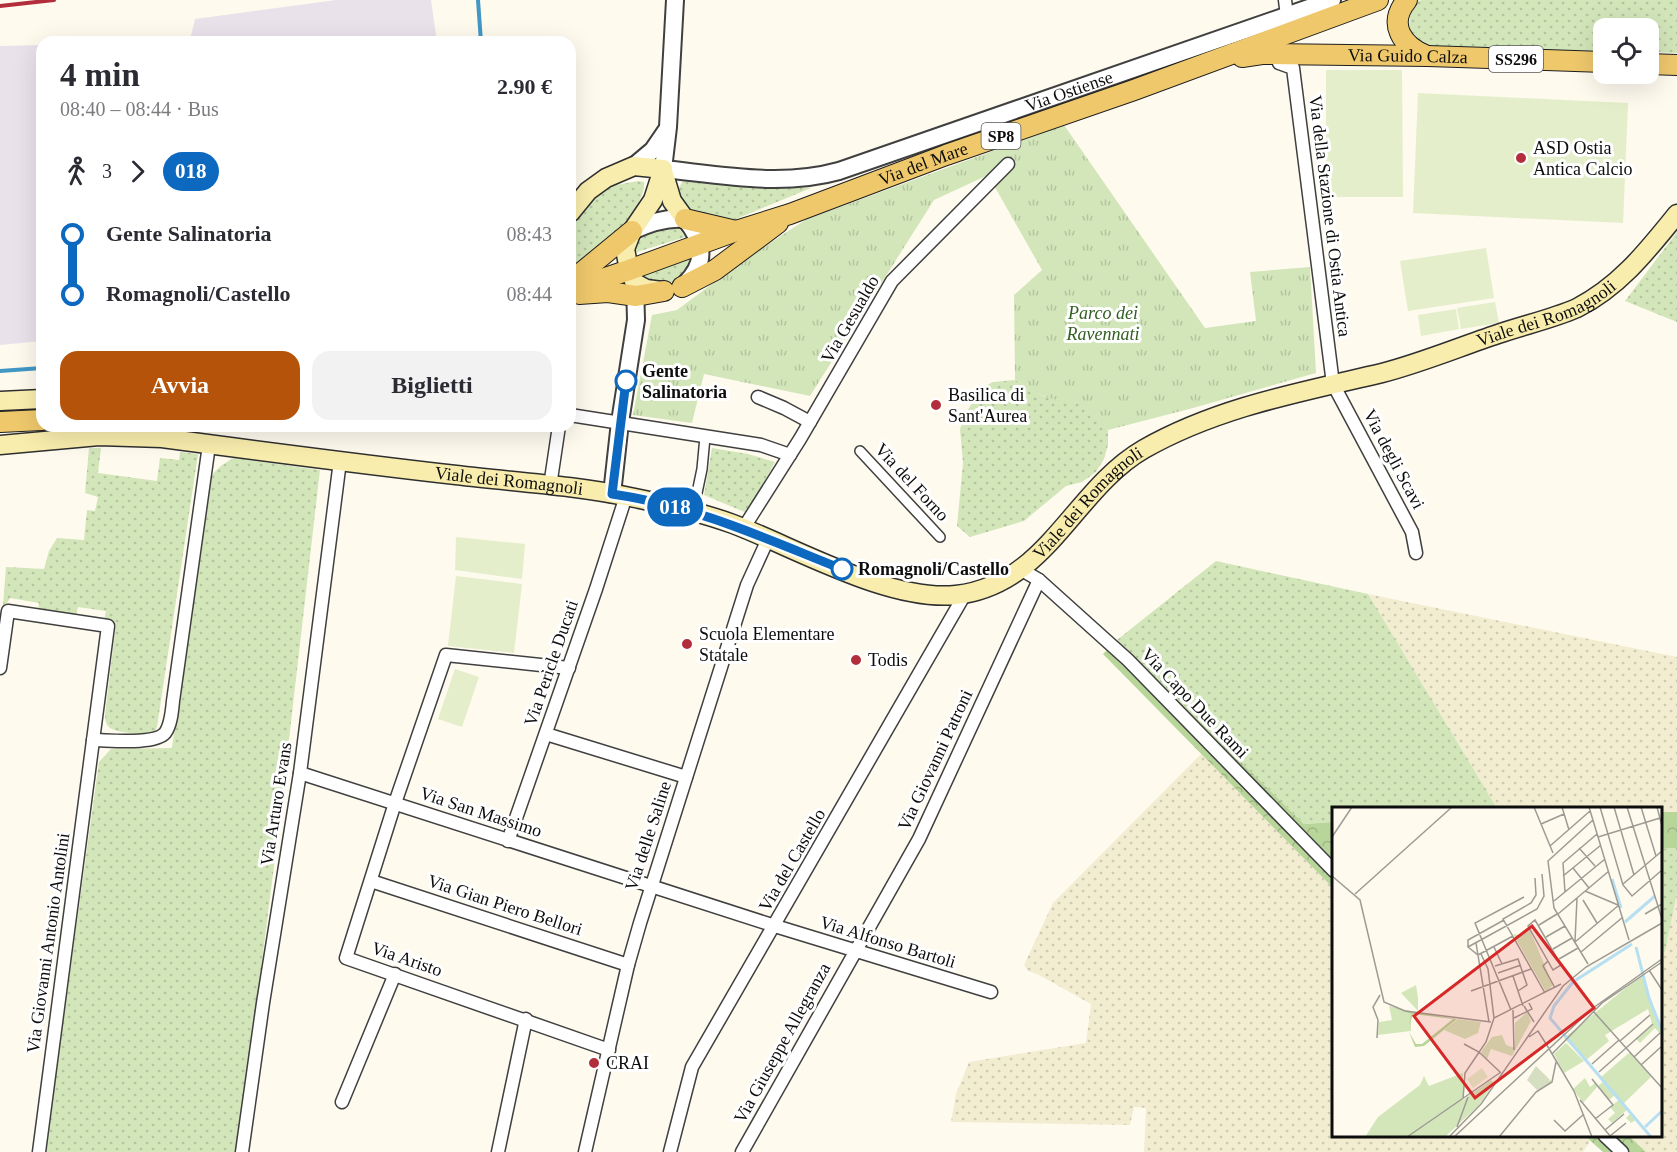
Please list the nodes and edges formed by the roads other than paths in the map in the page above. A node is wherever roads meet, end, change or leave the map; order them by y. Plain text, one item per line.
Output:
1 (675, 0) edge
2 (1332, 0) edge
3 (1378, 0) edge
4 (1407, 0) edge
5 (1286, 8) edge
6 (1428, 56) junction
7 (1287, 59) junction
8 (1213, 62) junction
9 (1593, 62) edge
10 (1659, 64) edge
11 (1677, 65) edge
12 (668, 127) junction
13 (1008, 164) dead end
14 (634, 166) junction
15 (663, 170) junction
16 (576, 204) edge
17 (1677, 213) edge
18 (790, 214) junction
19 (685, 219) junction
20 (632, 231) junction
21 (736, 231) junction
22 (699, 244) junction
23 (576, 277) edge
24 (633, 283) junction
25 (576, 289) edge
26 (673, 289) junction
27 (576, 294) edge
28 (636, 320) junction
29 (1333, 384) junction
30 (758, 397) dead end
31 (36, 399) edge
32 (0, 401) edge
33 (576, 416) edge
34 (36, 420) edge
35 (0, 422) edge
36 (620, 422) junction
37 (810, 422) junction
38 (558, 432) edge
39 (705, 437) junction
40 (0, 445) edge
41 (209, 445) junction
42 (860, 450) dead end
43 (790, 455) junction
44 (340, 461) junction
45 (550, 486) junction
46 (619, 495) junction
47 (693, 512) junction
48 (743, 529) junction
49 (940, 537) dead end
50 (768, 539) junction
51 (1416, 553) dead end
52 (1022, 570) junction
53 (1039, 580) junction
54 (965, 594) junction
55 (0, 668) edge
56 (569, 668) junction
57 (546, 734) junction
58 (93, 740) junction
59 (300, 773) junction
60 (686, 777) junction
61 (395, 803) junction
62 (508, 841) junction
63 (1332, 869) edge
64 (371, 881) junction
65 (651, 887) junction
66 (775, 926) junction
67 (854, 951) junction
68 (628, 965) junction
69 (395, 974) junction
70 (991, 992) dead end
71 (526, 1019) junction
72 (609, 1050) junction
73 (342, 1102) dead end
74 (1606, 1137) edge
75 (39, 1152) edge
76 (242, 1152) edge
77 (498, 1152) edge
78 (585, 1152) edge
79 (670, 1152) edge
80 (742, 1152) edge
81 (1622, 1152) edge

1 - 12 street
2 - 5 street, Via Ostiense
3 - 8 main road, Via del Mare / SP8
4 - 6 main road
5 - 15 street, Via Ostiense
6 - 7 main road, Via Guido Calza / SS296
6 - 9 main road, Via Guido Calza / SS296
7 - 8 main road, Via Guido Calza
7 - 29 street, Via della Stazione di Ostia Antica
8 - 18 main road, Via del Mare / SP8
10 - 11 main road
12 - 14 street
12 - 15 street
13 - 37 street, Via Gesualdo
14 - 15 main road, Via Ostiense
14 - 16 main road
15 - 19 main road
15 - 20 main road
17 - 29 main road, Viale dei Romagnoli
18 - 21 main road, Via del Mare / SP8
18 - 26 main road
19 - 20 street
19 - 21 main road
19 - 22 street
20 - 23 main road
20 - 24 main road
21 - 22 main road, Via del Mare / SP8
22 - 24 main road, Via del Mare / SP8
22 - 26 street
24 - 25 main road, Via del Mare / SP8
24 - 26 main road
24 - 27 main road
24 - 28 street
26 - 28 street
28 - 36 street
29 - 51 street, Via degli Scavi
29 - 52 main road, Viale dei Romagnoli
30 - 37 street
31 - 32 main road
33 - 36 street
34 - 35 main road
36 - 39 street
36 - 46 street
37 - 43 street, Via Gesualdo
38 - 45 street
39 - 43 street
39 - 47 street
40 - 41 main road, Viale dei Romagnoli
41 - 44 main road, Viale dei Romagnoli
41 - 58 street
42 - 49 street, Via del Forno
43 - 48 street, Via Gesualdo
44 - 45 main road, Viale dei Romagnoli
44 - 59 street, Via Arturo Evans
45 - 46 main road, Viale dei Romagnoli
46 - 47 main road, Viale dei Romagnoli
46 - 56 street, Via Pericle Ducati
47 - 48 main road, Viale dei Romagnoli
48 - 50 main road, Viale dei Romagnoli
50 - 54 main road, Viale dei Romagnoli
50 - 60 street, Via delle Saline
52 - 53 street, Via Capo Due Rami
52 - 54 main road, Viale dei Romagnoli
53 - 63 street, Via Capo Due Rami
53 - 67 street, Via Giovanni Patroni
54 - 66 street, Via del Castello
55 - 58 street, Via Giovanni Antonio Antolini
56 - 57 street, Via Pericle Ducati
56 - 61 street, Via Aristo
57 - 60 street
57 - 62 street, Via Pericle Ducati
58 - 75 street, Via Giovanni Antonio Antolini
59 - 61 street, Via San Massimo
59 - 76 street, Via Arturo Evans
60 - 65 street, Via delle Saline
61 - 62 street, Via San Massimo
61 - 64 street, Via Aristo
62 - 65 street, Via San Massimo
64 - 68 street, Via Gian Piero Bellori
64 - 69 street, Via Aristo
65 - 66 street, Via San Massimo
65 - 68 street, Via delle Saline
66 - 67 street, Via Alfonso Bartoli
66 - 79 street, Via del Castello
67 - 70 street, Via Alfonso Bartoli
67 - 80 street, Via Giuseppe Allegranza
68 - 72 street, Via delle Saline
69 - 71 street, Via Aristo
69 - 73 street
71 - 72 street, Via Aristo
71 - 77 street
72 - 78 street, Via delle Saline
74 - 81 street

